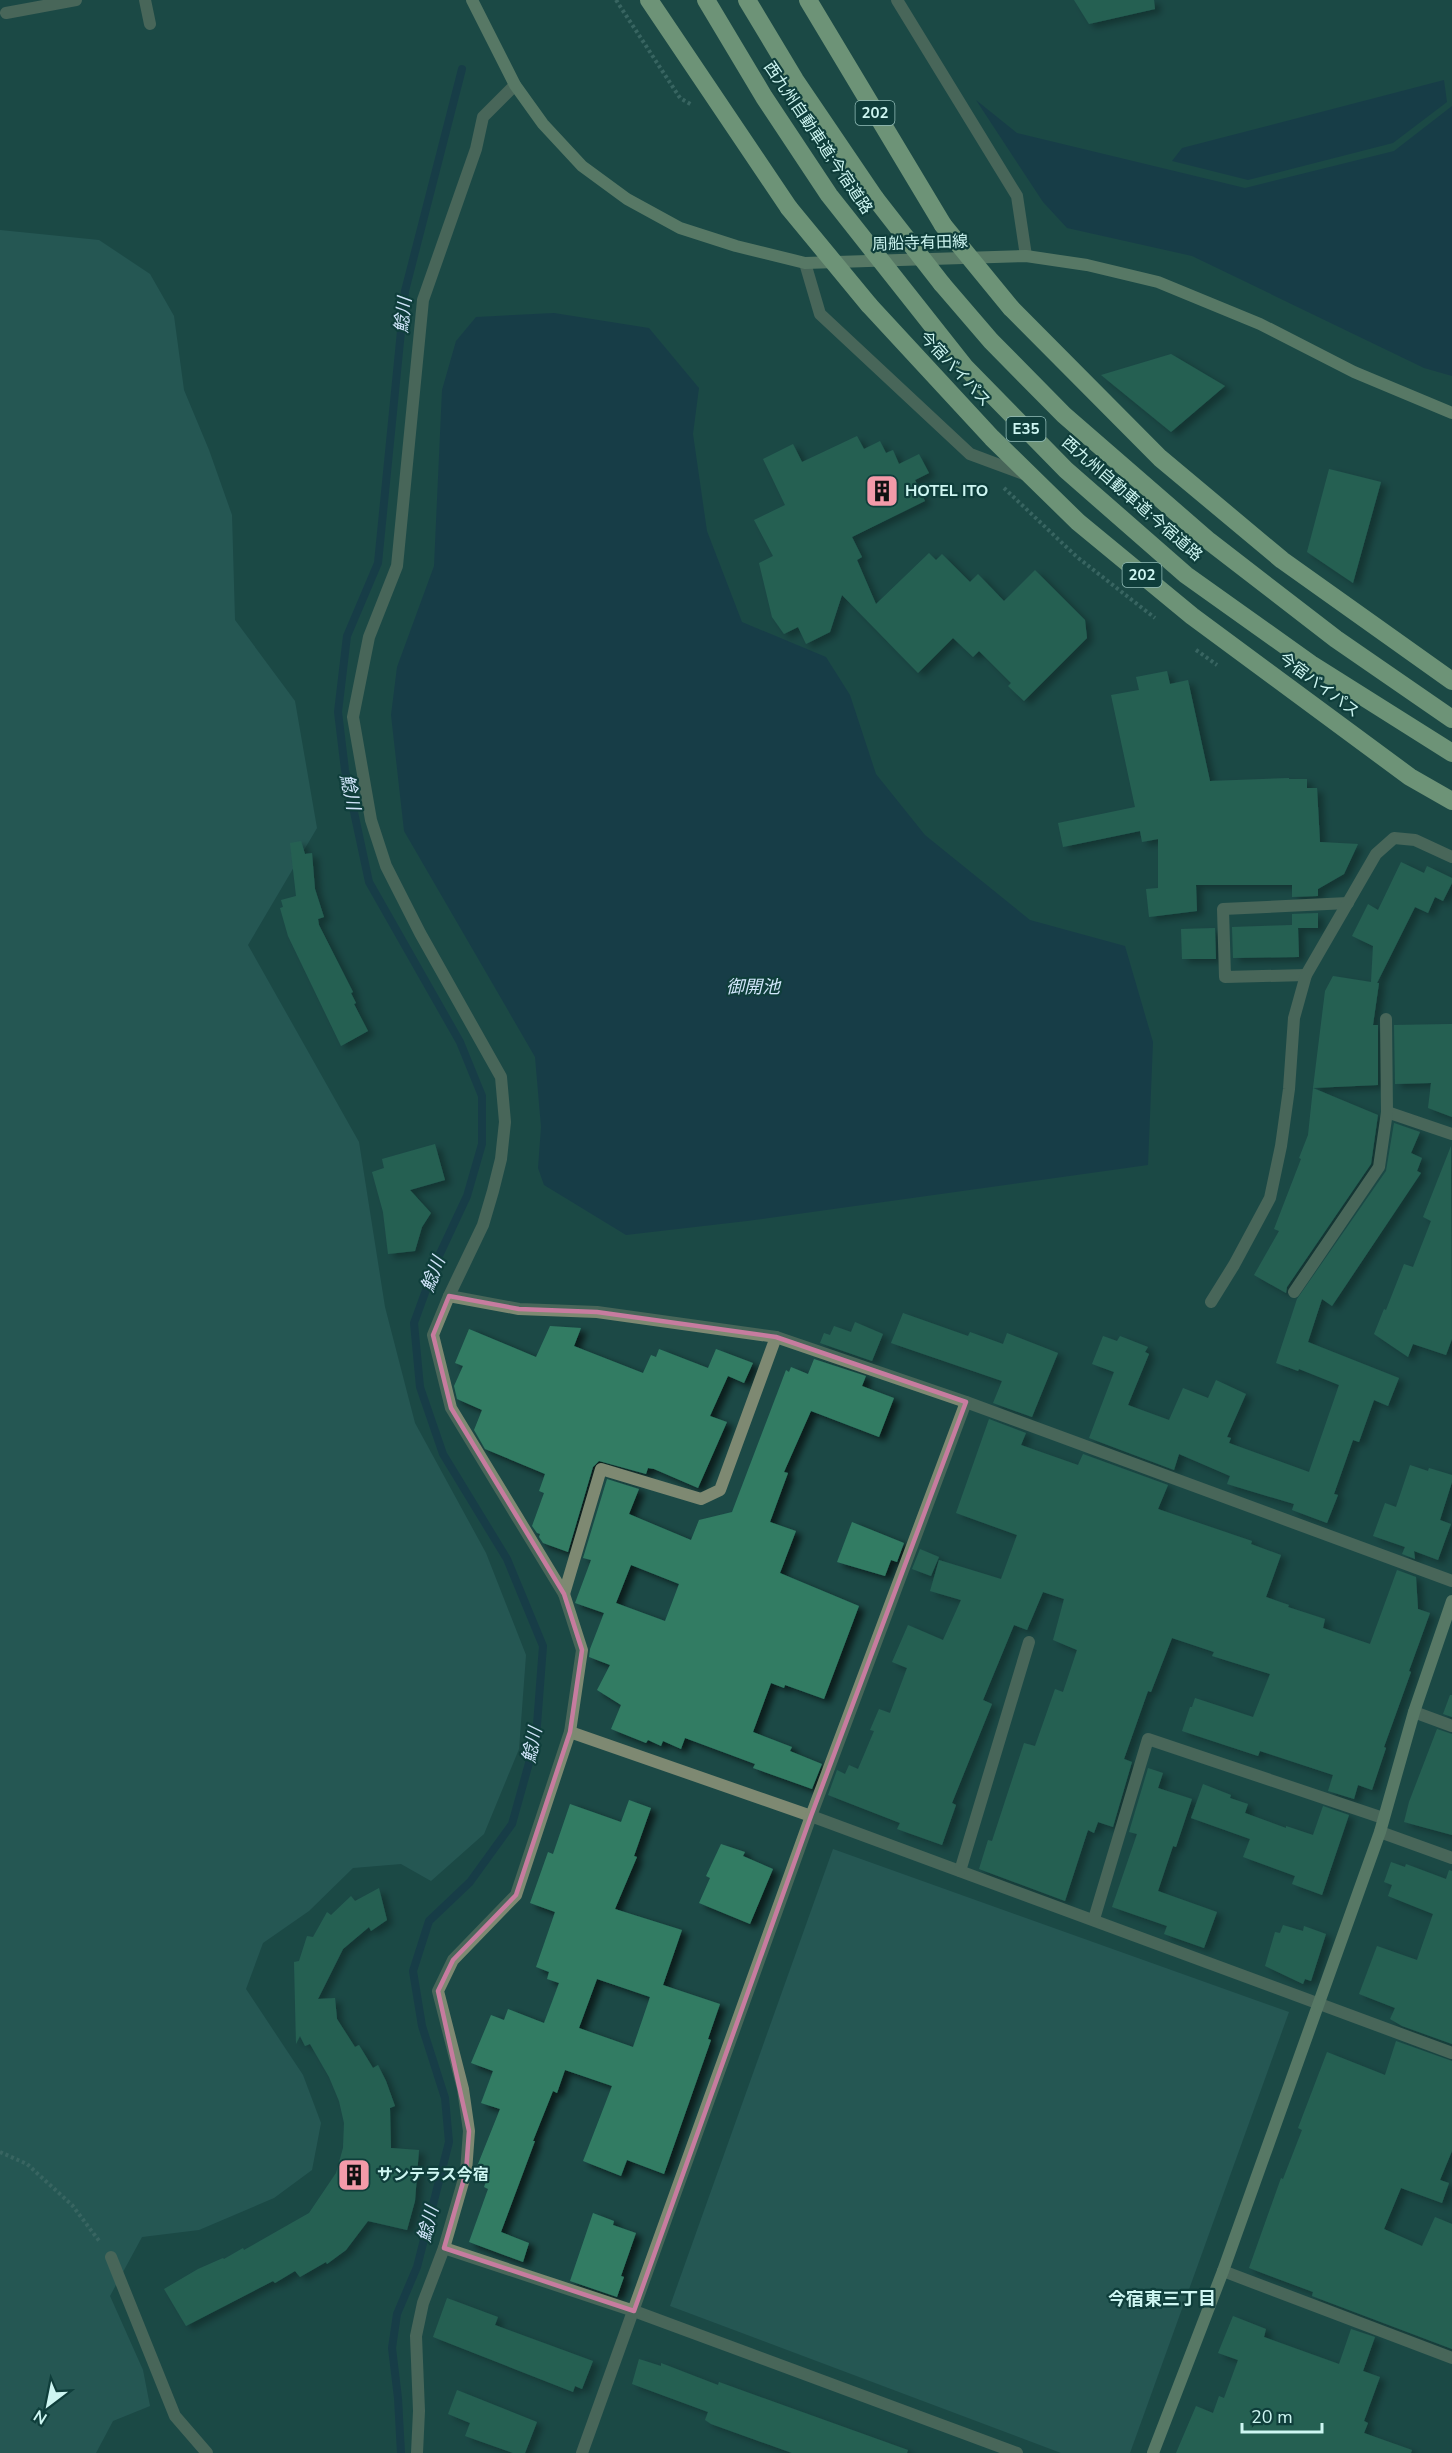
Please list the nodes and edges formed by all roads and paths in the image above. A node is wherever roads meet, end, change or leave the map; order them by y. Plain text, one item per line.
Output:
1 (76, 0) edge
2 (145, 0) edge
3 (472, 0) edge
4 (649, 0) edge
5 (706, 0) edge
6 (747, 0) edge
7 (808, 0) edge
8 (897, 0) edge
9 (6, 13) dead end
10 (150, 24) dead end
11 (515, 85) junction
12 (1026, 256) junction
13 (805, 263) junction
14 (1452, 413) edge
15 (1031, 476) junction
16 (1452, 681) edge
17 (1452, 719) edge
18 (1452, 753) edge
19 (1452, 801) edge
20 (1452, 857) edge
21 (1347, 903) junction
22 (1306, 975) junction
23 (1386, 1019) dead end
24 (1387, 1112) junction
25 (1452, 1134) edge
26 (1294, 1292) dead end
27 (449, 1296) junction
28 (1211, 1302) dead end
29 (776, 1337) junction
30 (966, 1402) junction
31 (1452, 1581) edge
32 (564, 1594) junction
33 (1452, 1601) edge
34 (1029, 1642) dead end
35 (1414, 1712) junction
36 (1452, 1726) edge
37 (570, 1732) junction
38 (811, 1816) junction
39 (1383, 1818) junction
40 (1380, 1832) junction
41 (1452, 1858) edge
42 (960, 1871) junction
43 (1094, 1919) junction
44 (1317, 2004) junction
45 (1452, 2053) edge
46 (0, 2152) edge
47 (444, 2248) junction
48 (111, 2256) joint
49 (1223, 2271) junction
50 (634, 2311) junction
51 (1452, 2358) edge
52 (207, 2453) edge
53 (417, 2453) edge
54 (582, 2453) edge
55 (1017, 2453) edge
56 (1153, 2453) edge

1 - 9 street
2 - 10 street
3 - 11 main road, 周船寺有田線
4 - 15 highway, 今宿バイパス / 202, bridge
5 - 18 highway, 西九州自動車道;今宿道路 / E35, bridge
6 - 17 highway, 西九州自動車道;今宿道路 / E35, bridge
7 - 16 highway, 202, bridge
8 - 12 street
11 - 13 main road, 周船寺有田線
11 - 27 street
12 - 13 main road, 周船寺有田線
12 - 14 main road, 周船寺有田線
13 - 15 street
15 - 19 highway, 今宿バイパス / 202
20 - 21 street
21 - 22 street
21 - 22 street
22 - 28 street
23 - 24 street
24 - 25 street
24 - 26 street
27 - 29 street
27 - 32 street
29 - 30 street
29 - 32 street
30 - 31 street
30 - 38 street
32 - 37 street
33 - 35 main road
34 - 42 street
35 - 36 street
35 - 39 main road
37 - 38 street
37 - 47 street
38 - 42 street
38 - 50 street
39 - 40 main road
39 - 43 street
40 - 41 street
40 - 44 main road
42 - 43 street
43 - 44 street
44 - 45 street
44 - 49 main road
46 - 48 path
47 - 50 street
47 - 53 street
48 - 52 street
49 - 51 street
49 - 56 main road
50 - 54 street
50 - 55 street

